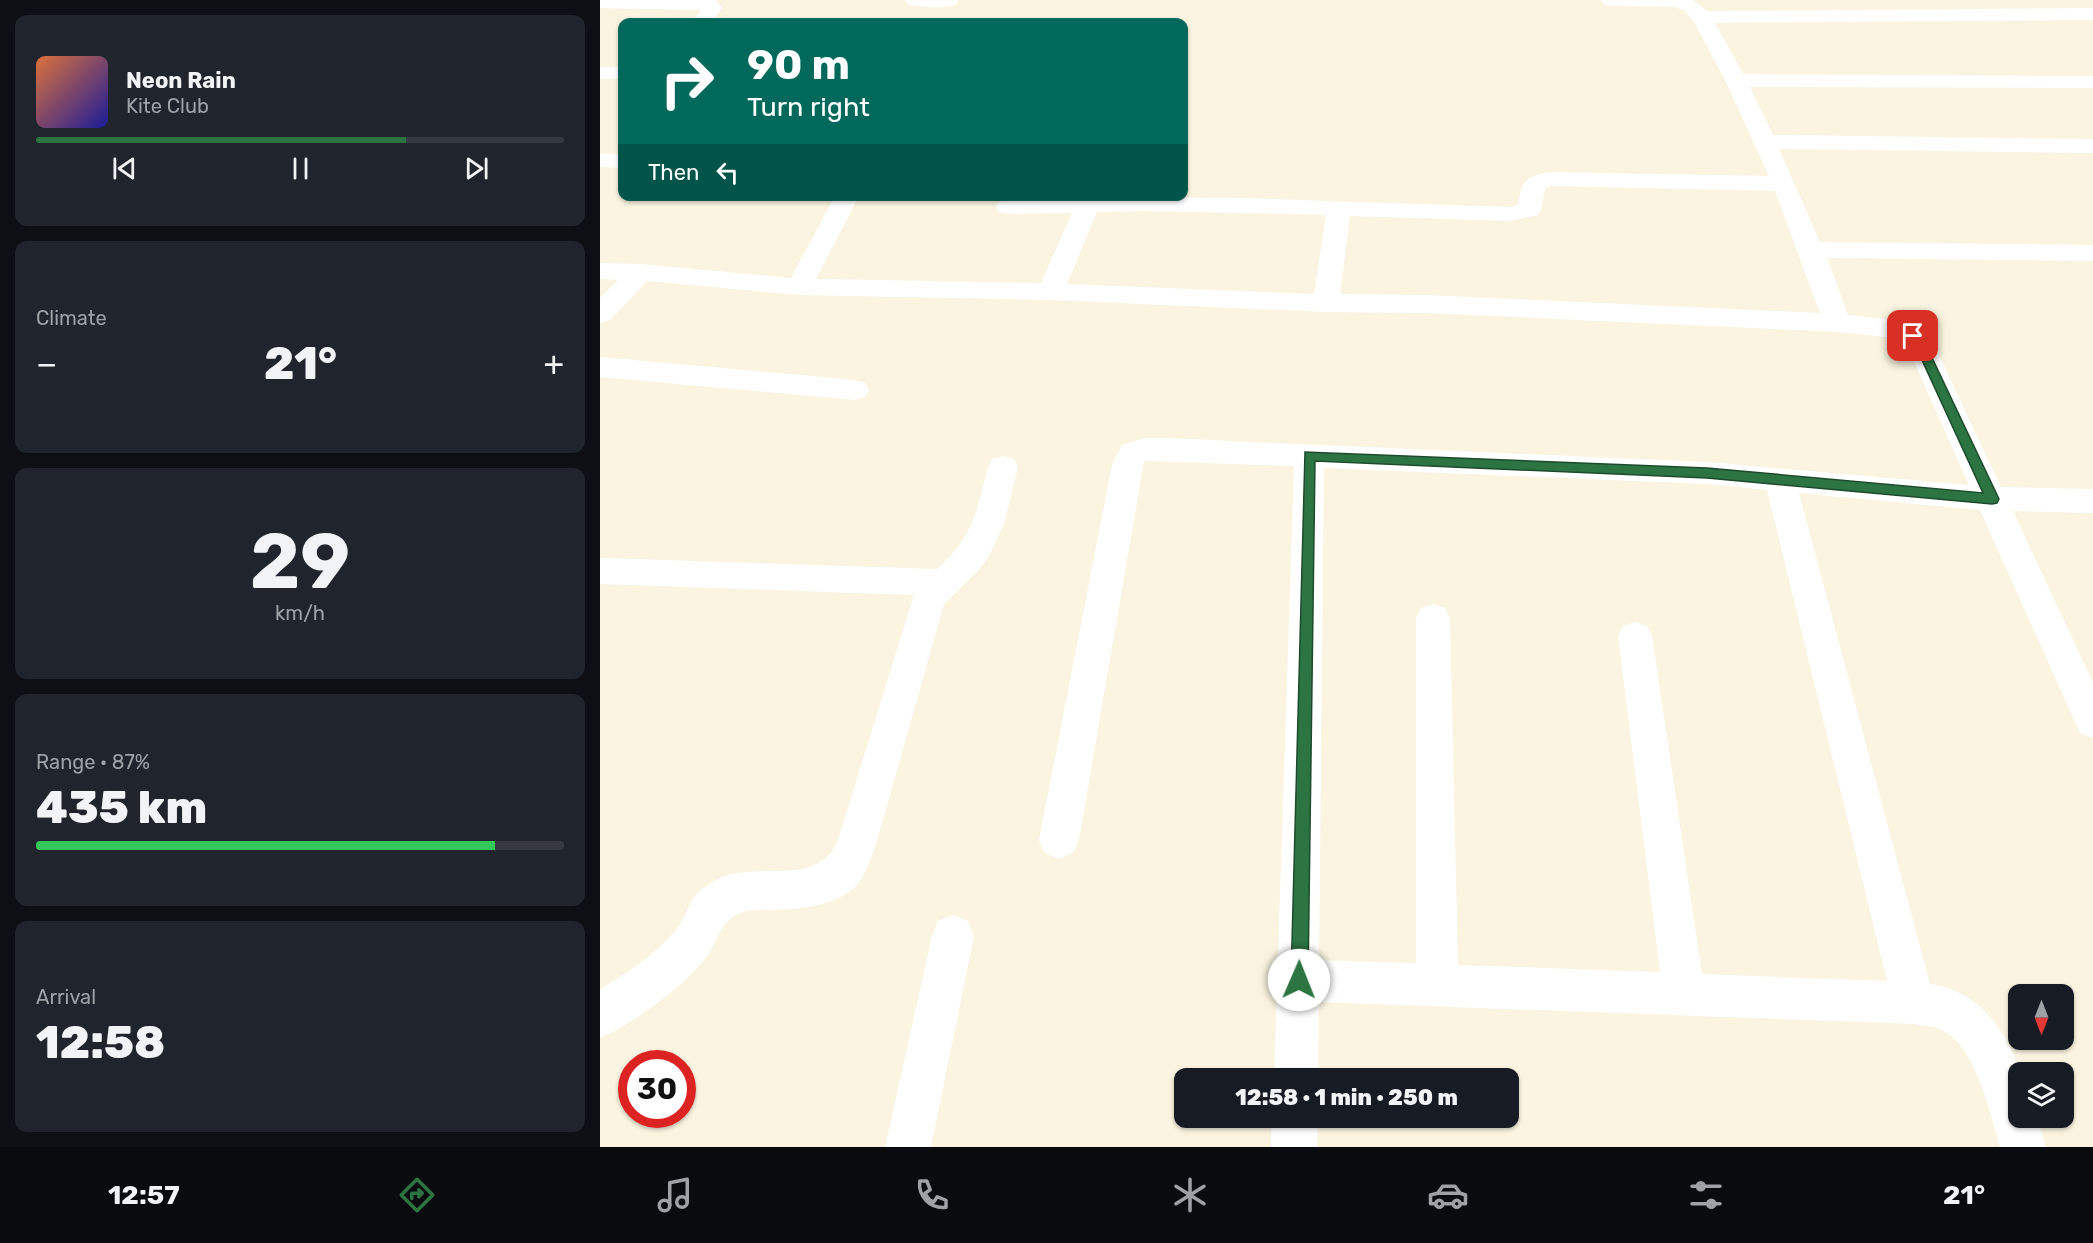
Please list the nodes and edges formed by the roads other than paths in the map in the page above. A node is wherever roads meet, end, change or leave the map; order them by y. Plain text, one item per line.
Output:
1 (915, 0) edge
2 (1611, 0) edge
3 (648, 1) edge
4 (949, 1) edge
5 (600, 2) edge
6 (1924, 8) edge
7 (2093, 14) edge
8 (705, 18) edge
9 (940, 18) edge
10 (1702, 18) junction
11 (600, 73) edge
12 (618, 73) edge
13 (1736, 80) junction
14 (2093, 82) edge
15 (1764, 142) junction
16 (2093, 146) edge
17 (600, 160) edge
18 (618, 161) edge
19 (1784, 184) junction
20 (844, 201) edge
21 (1088, 206) junction
22 (1008, 207) dead end
23 (1339, 209) junction
24 (1811, 250) junction
25 (2093, 253) edge
26 (600, 271) edge
27 (641, 272) junction
28 (799, 287) junction
29 (1051, 292) junction
30 (1326, 303) junction
31 (600, 314) edge
32 (1837, 323) junction
33 (600, 368) edge
34 (855, 390) dead end
35 (1309, 456) junction
36 (1003, 467) dead end
37 (1780, 480) junction
38 (1992, 499) junction
39 (2093, 501) edge
40 (600, 571) edge
41 (941, 582) junction
42 (1433, 618) dead end
43 (1635, 636) dead end
44 (2093, 722) edge
45 (1059, 840) dead end
46 (953, 936) dead end
47 (1299, 980) junction
48 (1437, 984) junction
49 (1684, 994) junction
50 (1914, 1003) junction
51 (600, 1016) edge
52 (1296, 1068) edge
53 (1295, 1128) edge
54 (908, 1147) edge
55 (1294, 1147) edge
56 (2023, 1147) edge

1 - 4 street
2 - 10 street
3 - 5 street
3 - 8 street
4 - 9 street
6 - 7 street
6 - 10 street
10 - 13 street
11 - 12 street
13 - 14 street
13 - 15 street
15 - 16 street
15 - 19 street
17 - 18 street
19 - 23 street
19 - 24 street
20 - 28 street
21 - 22 street
21 - 23 street
21 - 29 street
23 - 30 street
24 - 25 street
24 - 32 street
26 - 27 street
27 - 28 street
27 - 31 street
28 - 29 street
29 - 30 street
30 - 32 street
32 - 38 street
33 - 34 street
35 - 37 street
35 - 45 street
35 - 47 street
36 - 41 street
37 - 38 street
37 - 50 street
38 - 39 street
38 - 44 street
40 - 41 street
41 - 51 street
42 - 48 street
43 - 49 street
46 - 54 street
47 - 48 street
47 - 52 street
48 - 49 street
49 - 50 street
50 - 56 street
53 - 55 street

